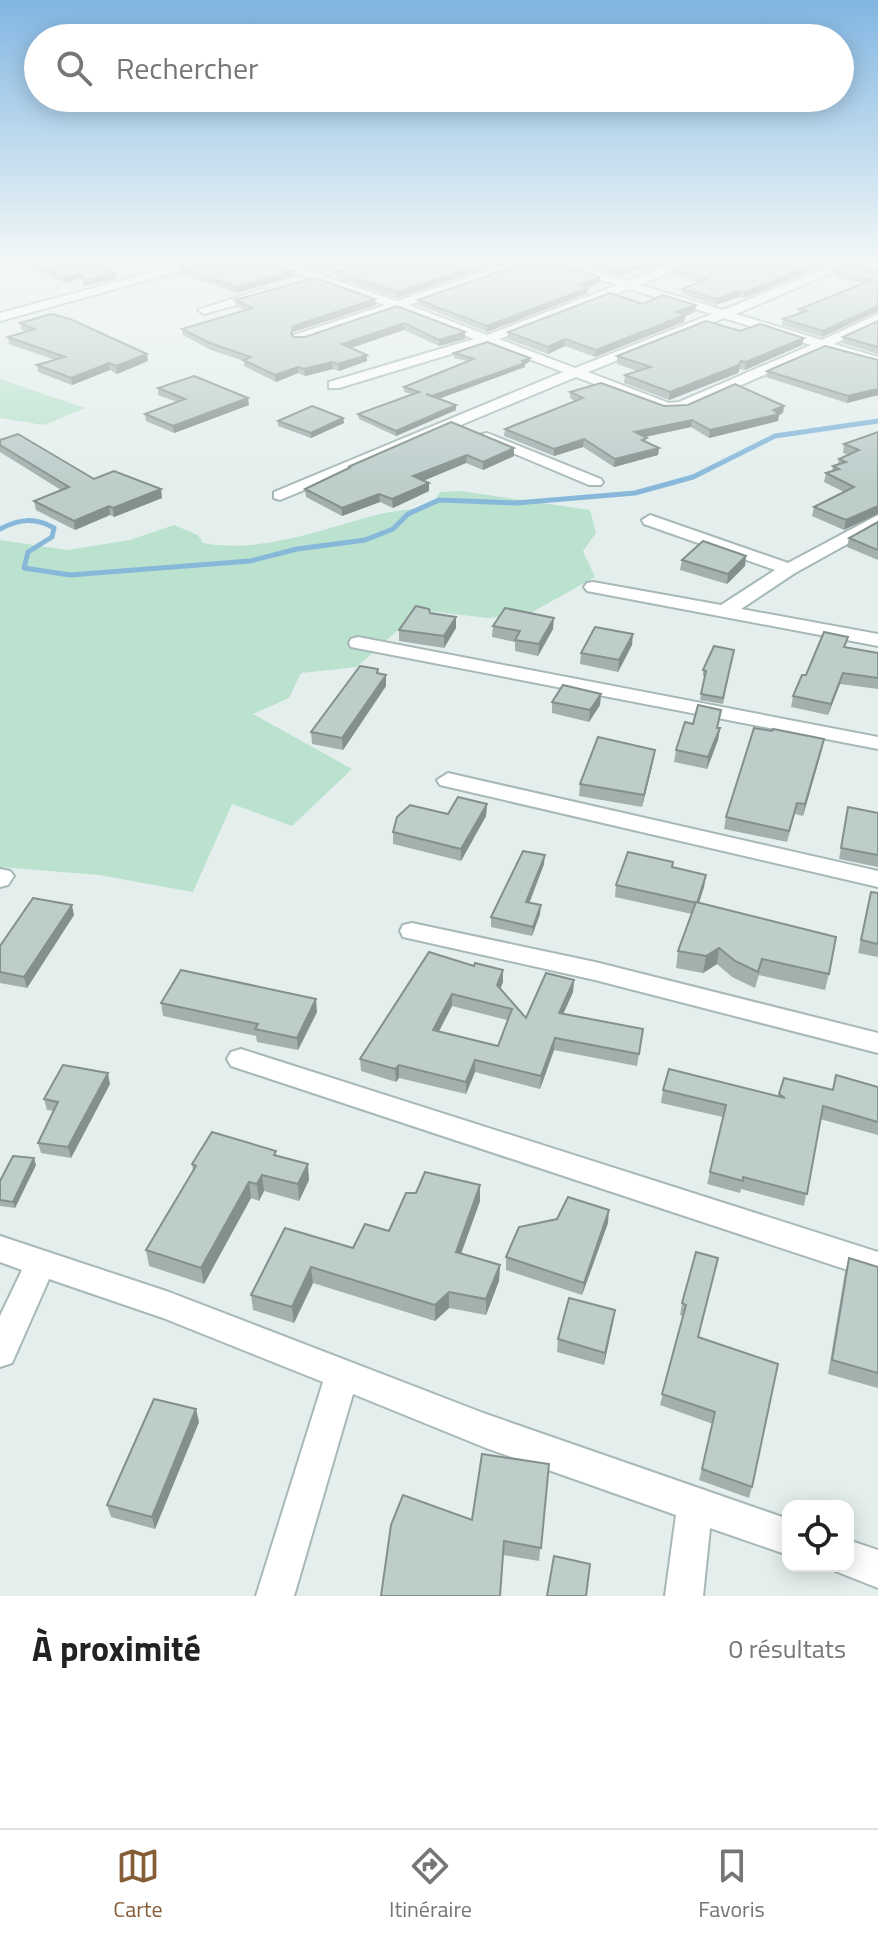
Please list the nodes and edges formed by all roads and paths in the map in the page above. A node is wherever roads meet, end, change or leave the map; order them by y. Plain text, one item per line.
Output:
1 (309, 334) edge
2 (475, 334) edge
3 (499, 334) edge
4 (672, 334) edge
5 (790, 334) edge
6 (839, 334) edge
7 (299, 338) edge
8 (487, 339) junction
9 (819, 343) junction
10 (878, 361) edge
11 (572, 371) junction
12 (334, 385) dead end
13 (449, 421) junction
14 (595, 482) dead end
15 (280, 495) dead end
16 (650, 520) dead end
17 (878, 520) edge
18 (789, 569) junction
19 (593, 587) dead end
20 (722, 613) junction
21 (878, 640) edge
22 (358, 643) dead end
23 (878, 743) edge
24 (448, 780) dead end
25 (878, 879) edge
26 (412, 931) dead end
27 (878, 1043) edge
28 (241, 1059) dead end
29 (0, 1249) edge
30 (41, 1262) junction
31 (878, 1266) edge
32 (0, 1352) edge
33 (342, 1375) junction
34 (695, 1505) junction
35 (782, 1535) edge
36 (854, 1560) edge
37 (878, 1569) edge
38 (275, 1596) edge
39 (684, 1596) edge

1 - 7 street
2 - 8 street
3 - 8 street
4 - 11 street
5 - 9 street
6 - 9 street
8 - 11 street
8 - 12 street
9 - 10 street
9 - 11 street
11 - 13 street
13 - 14 street
13 - 15 street
16 - 18 street
17 - 18 street
18 - 20 street
19 - 20 street
20 - 21 street
22 - 23 street
24 - 25 street
26 - 27 street
28 - 31 street
29 - 30 street
30 - 32 street
30 - 33 street
33 - 34 street
33 - 38 street
34 - 35 street
34 - 39 street
36 - 37 street

